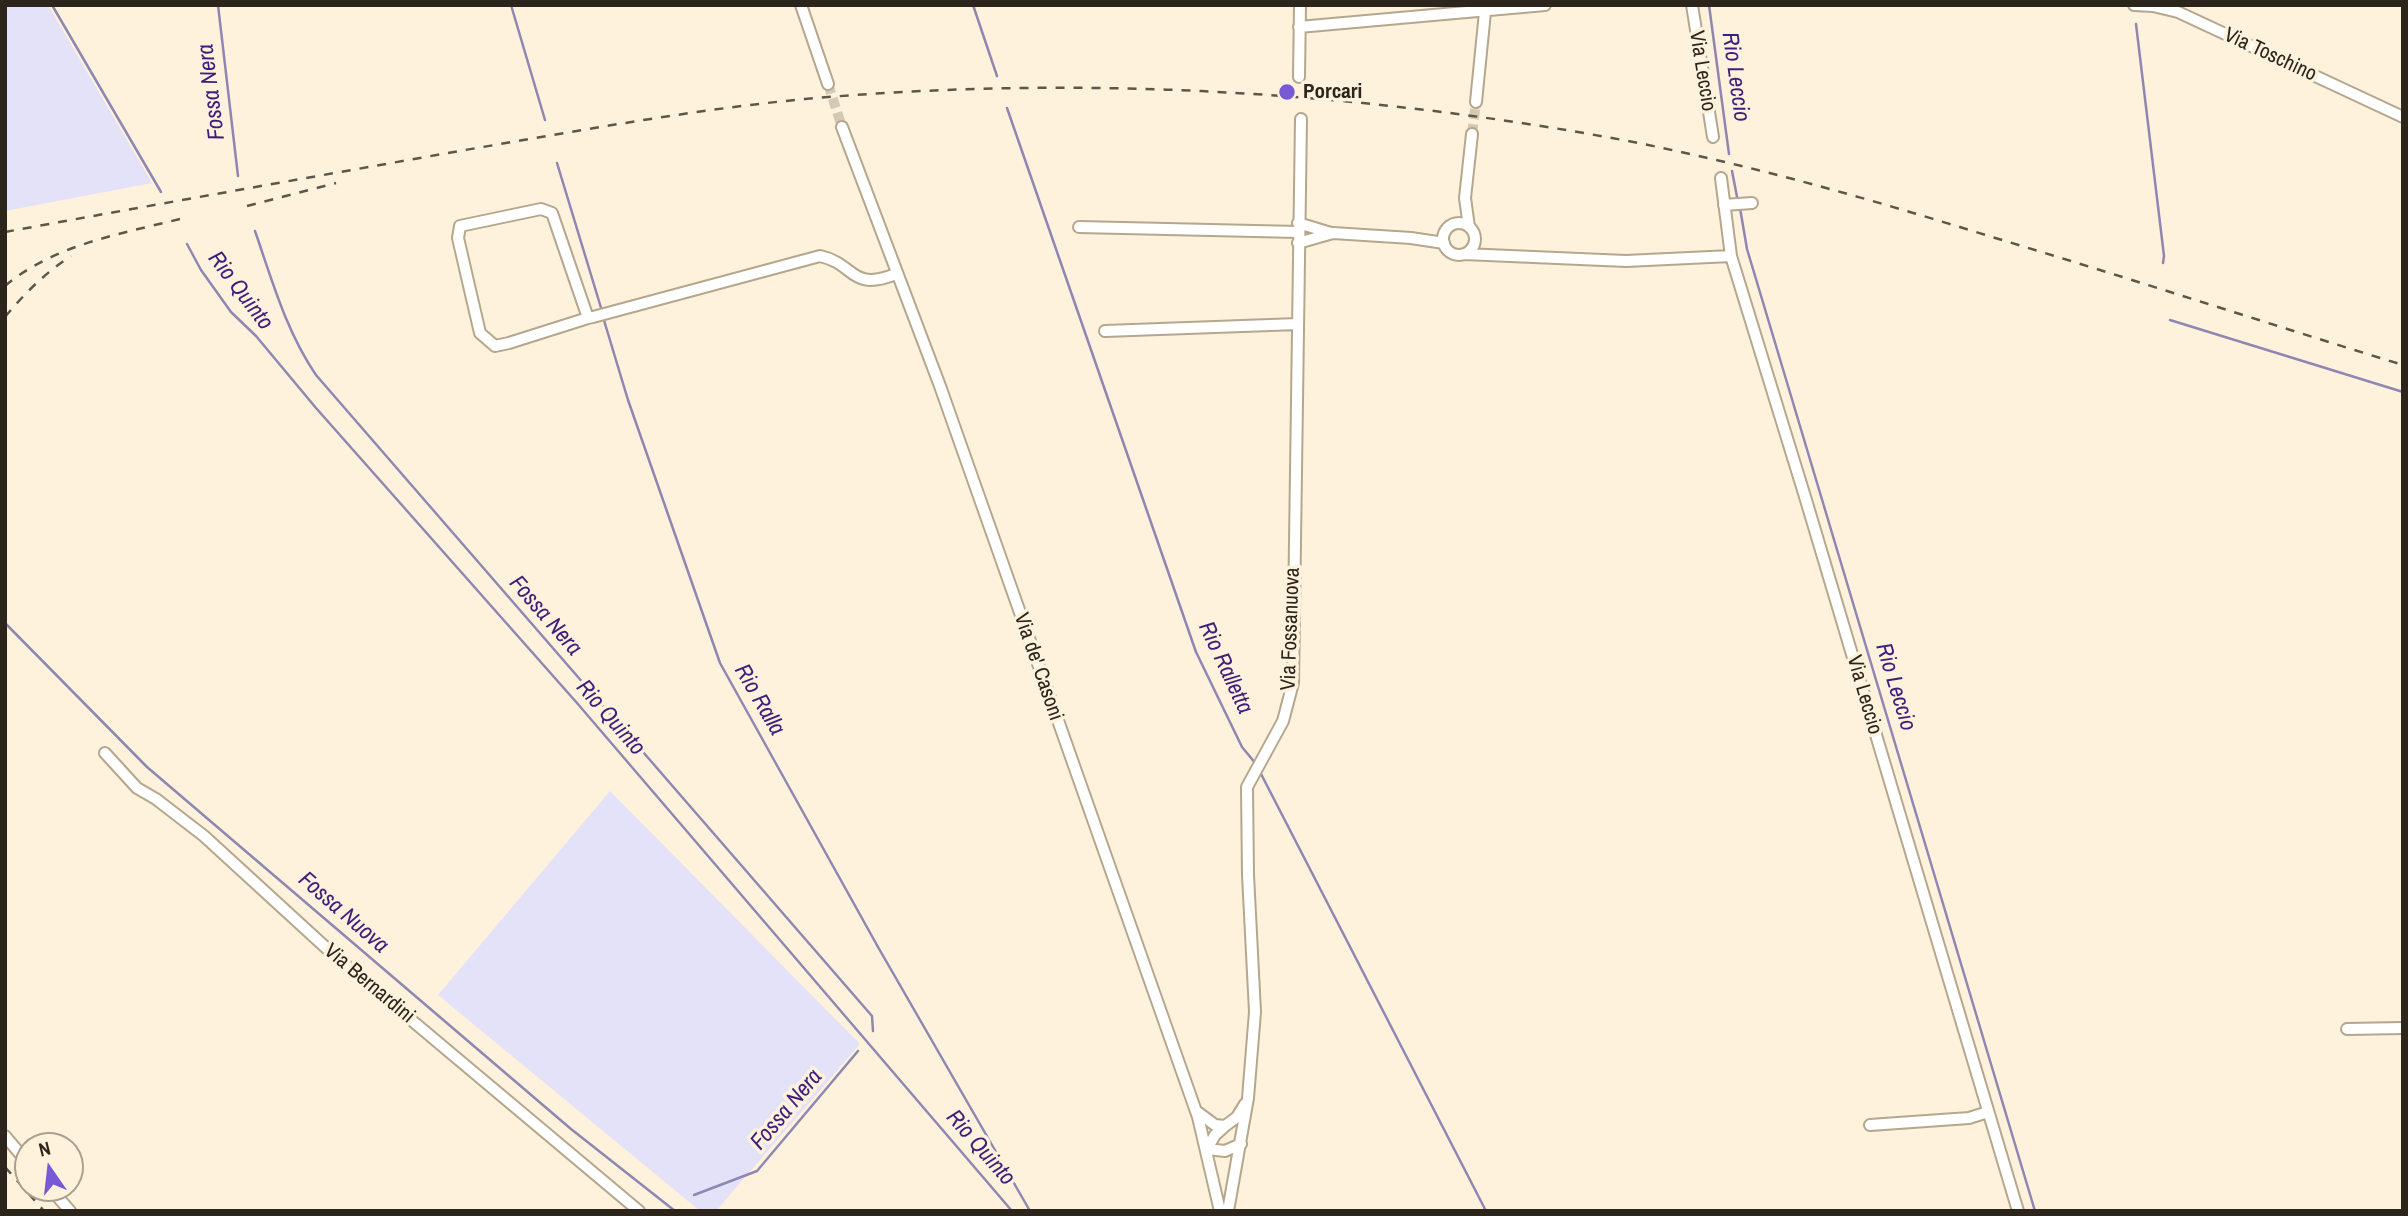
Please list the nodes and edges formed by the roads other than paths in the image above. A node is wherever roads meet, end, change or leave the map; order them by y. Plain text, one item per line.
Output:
1 (801, 5) edge
2 (1300, 5) edge
3 (1545, 5) edge
4 (1692, 5) edge
5 (2134, 5) edge
6 (1485, 12) junction
7 (1299, 27) junction
8 (1299, 77) dead end
9 (828, 84) tunnel mouth
10 (1476, 102) tunnel mouth
11 (2403, 117) edge
12 (1301, 119) dead end
13 (842, 127) tunnel mouth
14 (1472, 134) tunnel mouth
15 (1713, 137) dead end
16 (1721, 178) dead end
17 (1465, 198) junction
18 (1749, 202) dead end
19 (1724, 205) junction
20 (1079, 227) dead end
21 (1469, 227) junction
22 (1448, 228) junction
23 (1298, 233) junction
24 (1334, 233) junction
25 (1411, 238) junction
26 (1474, 242) junction
27 (1444, 243) junction
28 (1464, 254) junction
29 (1502, 254) junction
30 (1731, 256) junction
31 (896, 274) junction
32 (590, 317) junction
33 (1298, 324) junction
34 (1105, 331) dead end
35 (105, 753) dead end
36 (2403, 1028) edge
37 (2347, 1029) dead end
38 (1248, 1098) junction
39 (1196, 1111) junction
40 (1988, 1112) junction
41 (1870, 1125) dead end
42 (1225, 1126) junction
43 (1241, 1144) junction
44 (1207, 1149) junction
45 (639, 1211) edge
46 (1220, 1211) edge
47 (1228, 1211) edge
48 (2018, 1211) edge

1 - 9 street
2 - 7 street
3 - 6 street
4 - 15 street, Via Leccio
5 - 11 street, Via Toschino
6 - 7 street
6 - 10 street
7 - 8 street
12 - 23 street, Via Fossanuova
13 - 31 street, Via de' Casoni
14 - 17 street
16 - 19 street, Via Leccio
17 - 21 street
17 - 22 street
18 - 19 street
19 - 30 street, Via Leccio
20 - 23 street
21 - 22 street
21 - 26 street
22 - 25 street
22 - 27 street
23 - 24 street
23 - 24 street
23 - 33 street, Via Fossanuova
24 - 25 street
25 - 27 street
26 - 28 street
26 - 29 street
27 - 28 street
28 - 29 street
29 - 30 street
30 - 40 street, Via Leccio
31 - 32 street
31 - 39 street, Via de' Casoni
32 - 32 street
33 - 34 street
33 - 38 street, Via Fossanuova
35 - 45 street, Via Bernardini
36 - 37 street
38 - 42 street
38 - 43 street, Via Fossanuova
39 - 42 street
39 - 44 street, Via de' Casoni
40 - 41 street
40 - 48 street, Via Leccio
42 - 44 street
43 - 44 street
43 - 47 street, Via Fossanuova
44 - 46 street, Via de' Casoni

